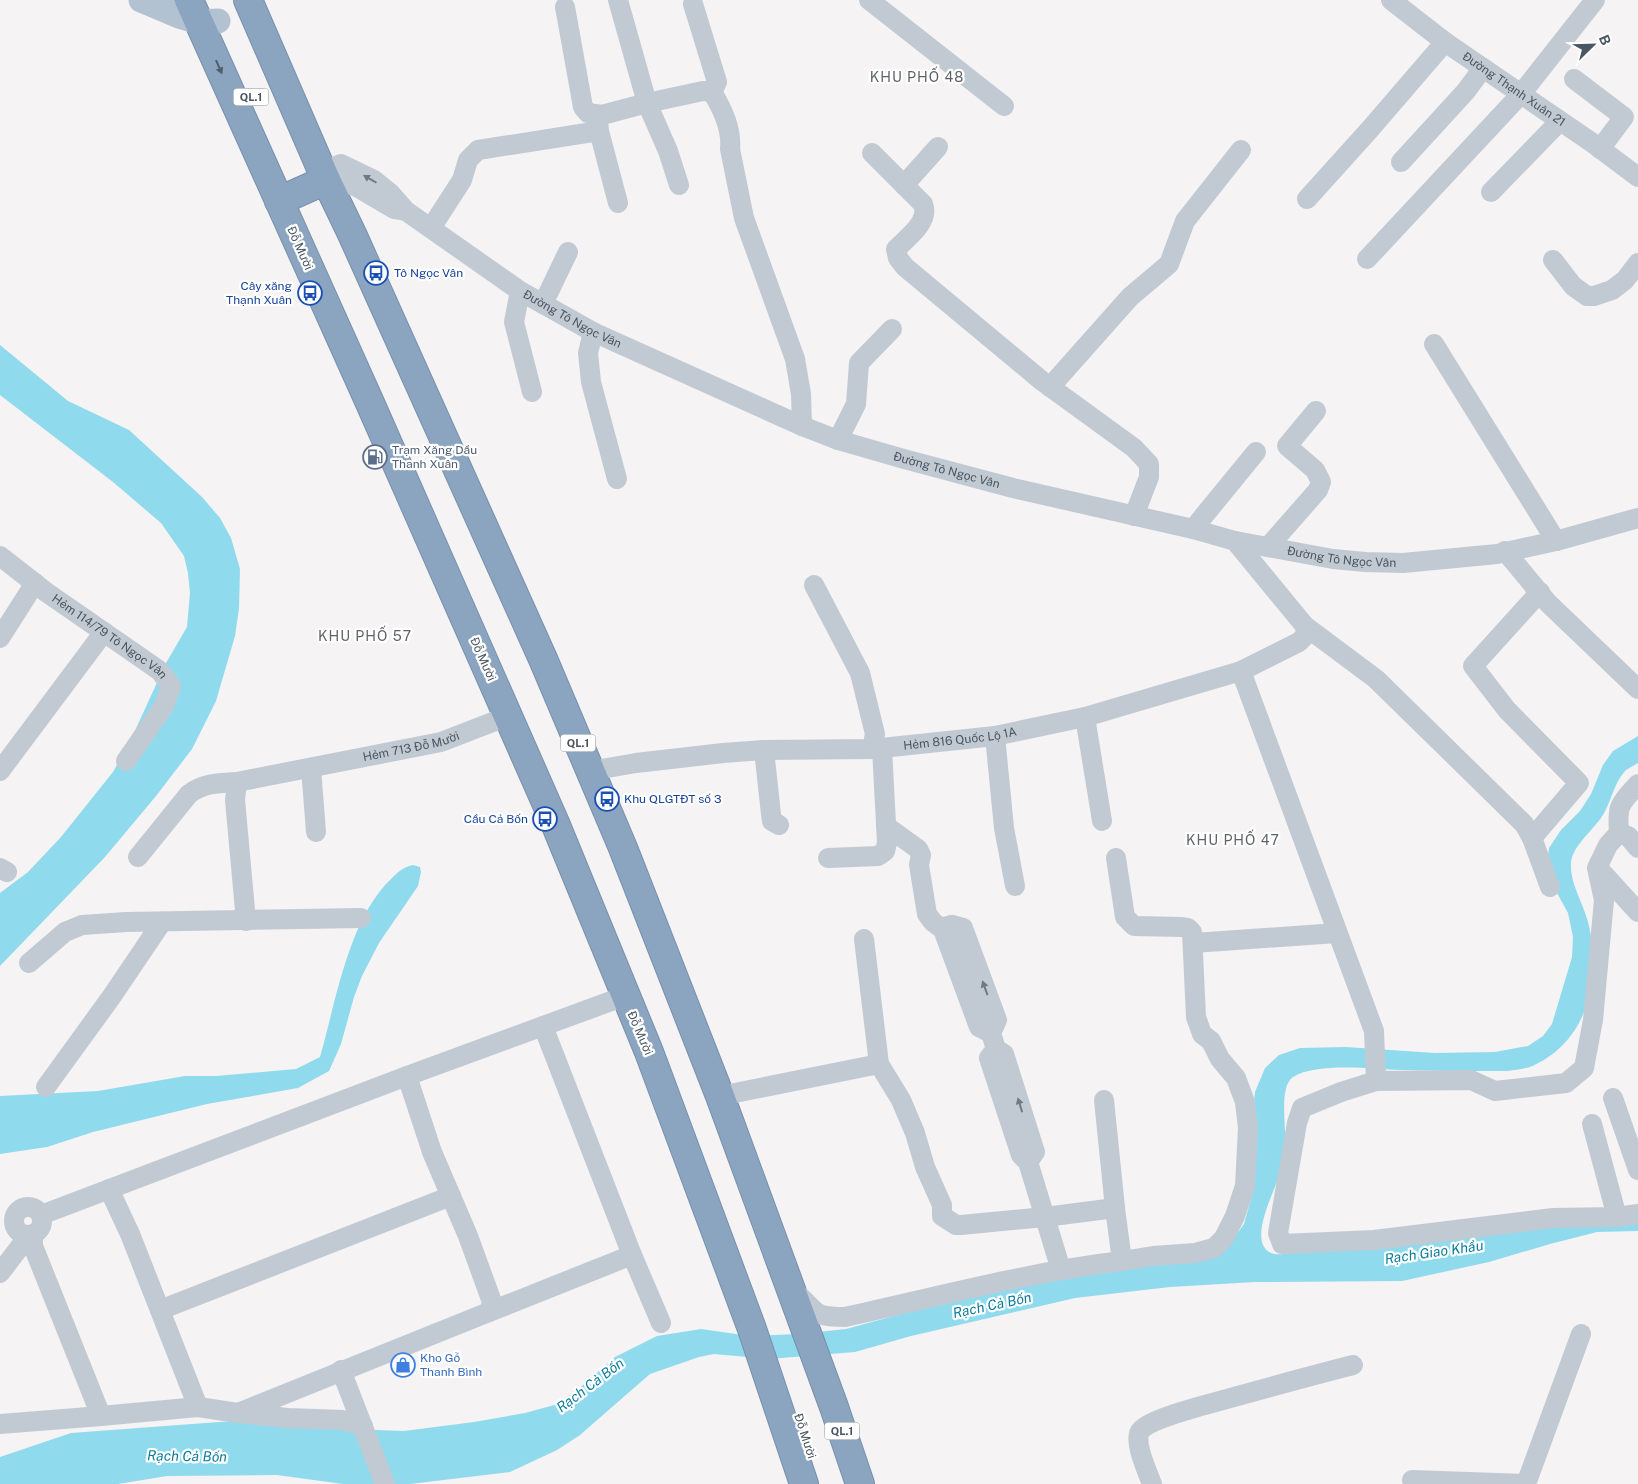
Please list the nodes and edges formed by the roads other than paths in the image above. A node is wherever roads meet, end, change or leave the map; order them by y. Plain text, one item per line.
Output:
1 (141, 0) edge
2 (248, 0) edge
3 (618, 0) edge
4 (869, 0) edge
5 (1595, 0) edge
6 (1398, 2) edge
7 (693, 4) dead end
8 (565, 7) dead end
9 (209, 9) edge
10 (1445, 42) junction
11 (1482, 68) junction
12 (1574, 79) dead end
13 (712, 92) junction
14 (1520, 94) junction
15 (646, 103) junction
16 (1004, 106) dead end
17 (1560, 121) junction
18 (601, 123) junction
19 (302, 142) junction
20 (938, 148) dead end
21 (1600, 148) junction
22 (1241, 150) dead end
23 (872, 153) dead end
24 (1401, 162) dead end
25 (1638, 177) edge
26 (310, 185) junction
27 (679, 185) dead end
28 (904, 185) junction
29 (1491, 192) dead end
30 (1307, 199) dead end
31 (618, 203) dead end
32 (431, 228) junction
33 (568, 252) dead end
34 (1368, 259) dead end
35 (1553, 260) dead end
36 (1638, 263) edge
37 (520, 291) junction
38 (543, 304) junction
39 (892, 329) dead end
40 (593, 332) junction
41 (1434, 344) dead end
42 (1050, 387) junction
43 (532, 392) dead end
44 (1316, 411) dead end
45 (802, 426) junction
46 (838, 440) junction
47 (1256, 452) dead end
48 (617, 479) dead end
49 (1134, 516) junction
50 (1638, 518) edge
51 (1193, 529) junction
52 (1235, 541) junction
53 (1556, 541) junction
54 (1268, 547) junction
55 (1505, 551) junction
56 (0, 556) edge
57 (34, 583) junction
58 (814, 585) dead end
59 (1540, 592) junction
60 (1305, 626) junction
61 (104, 632) junction
62 (0, 638) edge
63 (1241, 671) junction
64 (1638, 689) edge
65 (508, 716) junction
66 (1085, 717) junction
67 (995, 736) junction
68 (877, 749) junction
69 (764, 750) junction
70 (126, 761) dead end
71 (311, 768) junction
72 (0, 771) edge
73 (590, 771) junction
74 (237, 782) junction
75 (1638, 784) edge
76 (1102, 821) dead end
77 (778, 825) dead end
78 (886, 826) junction
79 (316, 832) dead end
80 (1619, 833) junction
81 (1532, 838) junction
82 (1638, 848) edge
83 (138, 857) dead end
84 (828, 858) dead end
85 (1116, 858) dead end
86 (1598, 868) junction
87 (1015, 886) dead end
88 (1550, 887) dead end
89 (1638, 912) edge
90 (361, 918) dead end
91 (246, 921) junction
92 (162, 922) junction
93 (1338, 933) junction
94 (864, 939) dead end
95 (1193, 943) junction
96 (29, 963) dead end
97 (632, 993) junction
98 (543, 1026) junction
99 (879, 1064) junction
100 (407, 1076) junction
101 (1376, 1078) junction
102 (46, 1087) dead end
103 (720, 1096) junction
104 (1613, 1098) dead end
105 (1104, 1100) dead end
106 (1592, 1124) dead end
107 (1638, 1170) edge
108 (109, 1190) junction
109 (451, 1196) junction
110 (1115, 1208) junction
111 (1638, 1214) edge
112 (7, 1216) edge
113 (41, 1216) junction
114 (1045, 1217) junction
115 (1618, 1217) junction
116 (31, 1235) junction
117 (632, 1255) junction
118 (1122, 1261) junction
119 (1061, 1270) junction
120 (0, 1273) edge
121 (789, 1286) junction
122 (160, 1310) junction
123 (489, 1312) junction
124 (661, 1323) dead end
125 (777, 1323) junction
126 (1581, 1334) dead end
127 (1353, 1365) dead end
128 (341, 1370) junction
129 (799, 1386) junction
130 (198, 1407) junction
131 (238, 1413) junction
132 (101, 1416) junction
133 (0, 1424) edge
134 (365, 1432) junction
135 (1412, 1480) dead end
136 (385, 1484) edge
137 (804, 1484) edge
138 (821, 1484) edge
139 (842, 1484) edge
140 (860, 1484) edge
141 (1152, 1484) edge
142 (1526, 1484) edge

1 - 9 main road
2 - 19 highway, Đỗ Mười / QL.1
3 - 15 street
4 - 16 street
5 - 14 street
6 - 10 street, Đường Thạnh Xuân 21
7 - 13 street
8 - 18 street
9 - 19 highway, Đỗ Mười / QL.1
9 -> 26 highway, Đỗ Mười / QL.1
10 - 11 street, Đường Thạnh Xuân 21
10 - 30 street
11 - 14 street, Đường Thạnh Xuân 21
11 - 24 street
12 - 21 street
13 - 15 street
13 - 45 street
14 - 17 street, Đường Thạnh Xuân 21
14 - 34 street
15 - 18 street
15 - 27 street
17 - 21 street, Đường Thạnh Xuân 21
17 - 29 street
18 - 31 street
18 - 32 street
19 - 26 highway, Đỗ Mười / QL.1
20 - 28 street
21 - 25 street, Đường Thạnh Xuân 21
22 - 42 street
23 - 28 street
26 - 32 street, Đường Tô Ngọc Vân
26 - 65 highway, Đỗ Mười / QL.1
26 - 73 highway, Đỗ Mười / QL.1
26 - 97 highway, Đỗ Mười / QL.1
26 - 125 highway, Đỗ Mười / QL.1
28 - 42 street
32 - 37 street, Đường Tô Ngọc Vân
33 - 38 street
35 - 36 street
37 - 38 street, Đường Tô Ngọc Vân
37 - 43 street
38 - 40 street, Đường Tô Ngọc Vân
39 - 46 street
40 - 45 street, Đường Tô Ngọc Vân
40 - 48 street
41 - 53 street
42 - 49 street
44 - 54 street
45 - 46 street, Đường Tô Ngọc Vân
46 - 49 street, Đường Tô Ngọc Vân
47 - 51 street
49 - 51 street, Đường Tô Ngọc Vân
50 - 53 street, Đường Tô Ngọc Vân
51 - 52 street, Đường Tô Ngọc Vân
52 - 54 street, Đường Tô Ngọc Vân
52 - 60 street
53 - 55 street, Đường Tô Ngọc Vân
54 - 55 street, Đường Tô Ngọc Vân
55 - 59 street
56 - 57 street, Hẻm 114/79 Tô Ngọc Vân
57 - 61 street, Hẻm 114/79 Tô Ngọc Vân
57 - 62 street
58 - 68 street
59 - 64 street
59 - 81 street
60 - 63 street, Hẻm 816 Quốc Lộ 1A
60 - 81 street
61 - 70 street, Hẻm 114/79 Tô Ngọc Vân
61 - 72 street
63 - 66 street, Hẻm 816 Quốc Lộ 1A
63 - 93 street
65 - 71 street, Hẻm 713 Đỗ Mười
65 - 97 highway, Đỗ Mười / QL.1
66 - 67 street, Hẻm 816 Quốc Lộ 1A
66 - 76 street
67 - 68 street, Hẻm 816 Quốc Lộ 1A
67 - 87 street
68 - 69 street, Hẻm 816 Quốc Lộ 1A
68 - 78 street
69 - 73 street, Hẻm 816 Quốc Lộ 1A
69 - 77 street
71 - 74 street, Hẻm 713 Đỗ Mười
71 - 79 street
73 - 103 highway, Đỗ Mười / QL.1
74 - 83 street, Hẻm 713 Đỗ Mười
74 - 91 street
75 - 80 street
78 - 84 street
78 - 114 street
80 - 82 street
80 - 86 street
81 - 88 street
85 - 95 street
86 - 89 street
86 - 101 street
90 - 91 street
91 - 92 street
92 - 96 street
92 - 102 street
93 - 95 street
93 - 101 street
94 - 99 street
95 - 118 street
97 - 98 street
97 - 125 highway, Đỗ Mười / QL.1
98 - 100 street
98 - 117 street
99 - 103 street
99 - 114 street
100 - 108 street
100 - 109 street
101 - 115 street
103 - 121 highway, Đỗ Mười / QL.1
104 - 107 street
105 - 110 street
106 - 115 street
108 - 113 street
108 - 122 street
109 - 122 street
109 - 123 street
110 - 114 street
110 - 118 street
111 - 115 street
112 - 113 street
112 - 116 street
113 - 116 street
114 - 119 street
116 - 120 street
116 - 132 street
117 - 123 street
117 - 124 street
118 - 119 street
119 - 121 street
121 - 125 highway, Đỗ Mười / QL.1
122 - 130 street
123 - 128 street
125 - 129 highway, QL.1
125 - 129 highway, QL.1
126 - 142 street
127 - 141 street
128 - 131 street
128 - 134 street
129 - 137 highway, Đỗ Mười / QL.1
129 - 138 highway, Đỗ Mười / QL.1
129 - 139 highway, Đỗ Mười / QL.1
129 - 140 highway, QL.1
130 - 131 street
130 - 132 street
131 - 134 street
132 - 133 street
134 - 136 street
135 - 142 street

